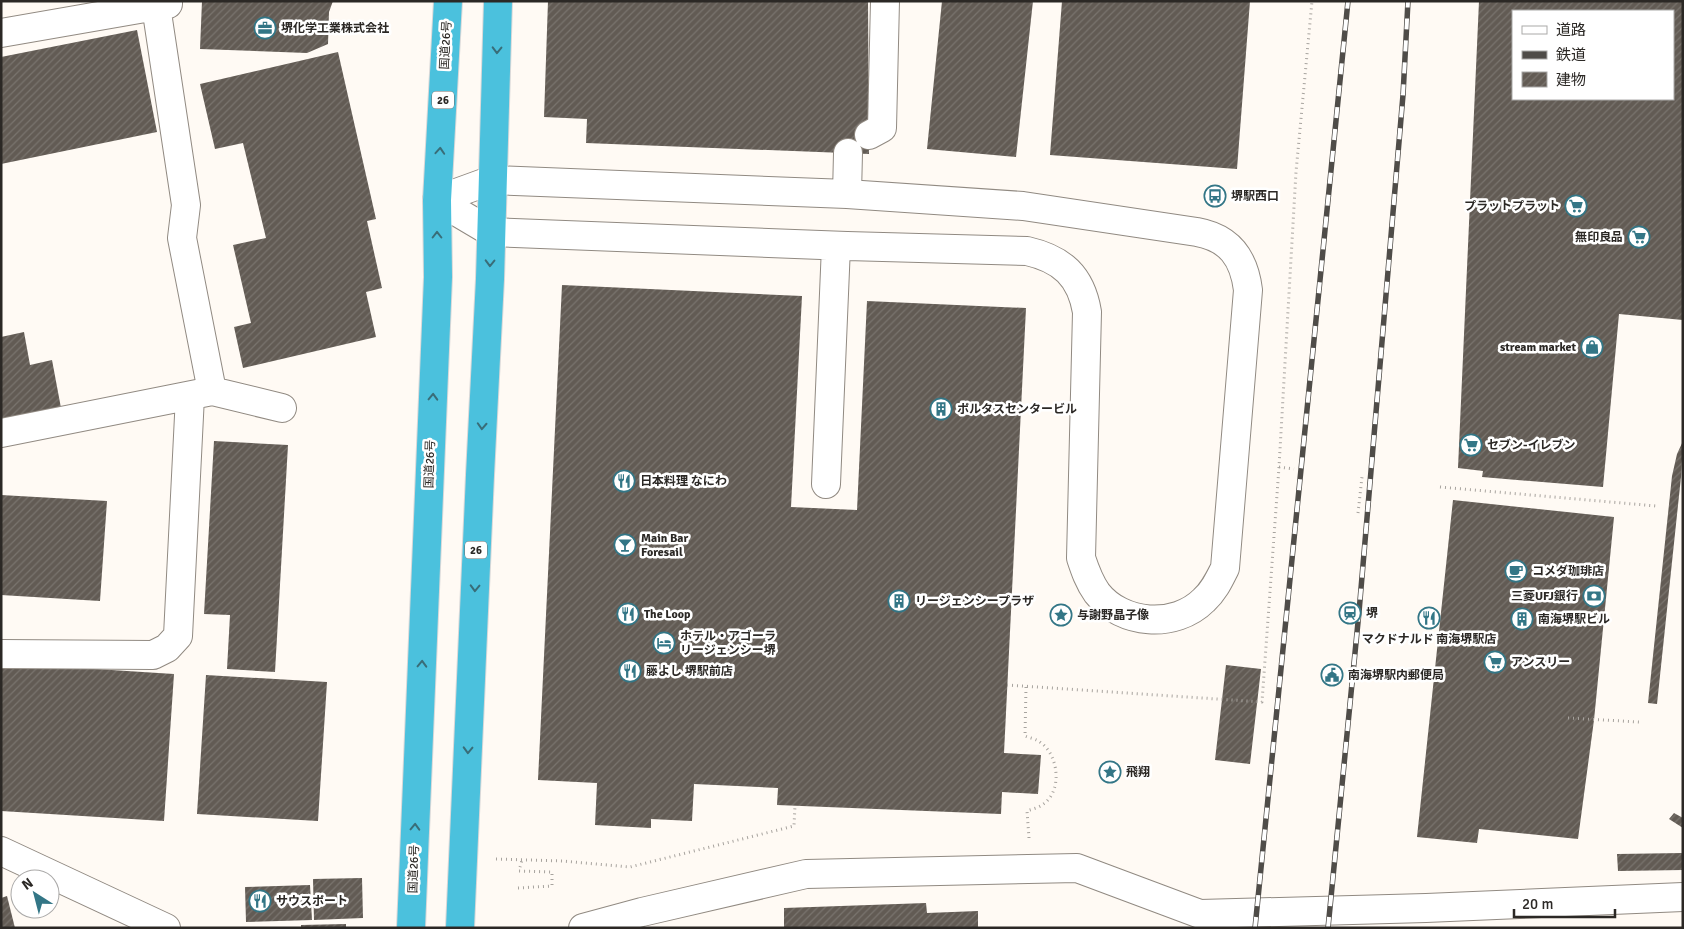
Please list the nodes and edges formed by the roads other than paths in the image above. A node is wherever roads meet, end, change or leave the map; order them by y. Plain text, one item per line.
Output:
1 (448, 1) edge
2 (498, 1) edge
3 (885, 1) edge
4 (162, 4) edge
5 (1, 33) edge
6 (869, 135) dead end
7 (848, 154) dead end
8 (492, 180) junction
9 (847, 194) junction
10 (437, 200) junction
11 (491, 232) junction
12 (836, 246) junction
13 (201, 393) junction
14 (282, 408) dead end
15 (1, 433) edge
16 (826, 484) dead end
17 (1, 654) edge
18 (1, 851) edge
19 (1683, 897) edge
20 (460, 925) edge
21 (166, 928) edge
22 (411, 928) edge
23 (583, 928) edge

10 -> 1 highway, 国道26号 / 26
2 -> 8 highway, 26
3 - 6 street
4 - 5 street
4 - 13 street
7 - 9 street
8 - 9 street
8 - 10 street
8 - 11 highway, 26
9 - 12 street
10 - 11 street
22 -> 10 highway, 国道26号 / 26
11 - 12 street
11 -> 20 highway, 26
12 - 16 street
13 - 14 street
13 - 15 street
13 - 17 street
18 - 21 street
19 - 23 street

